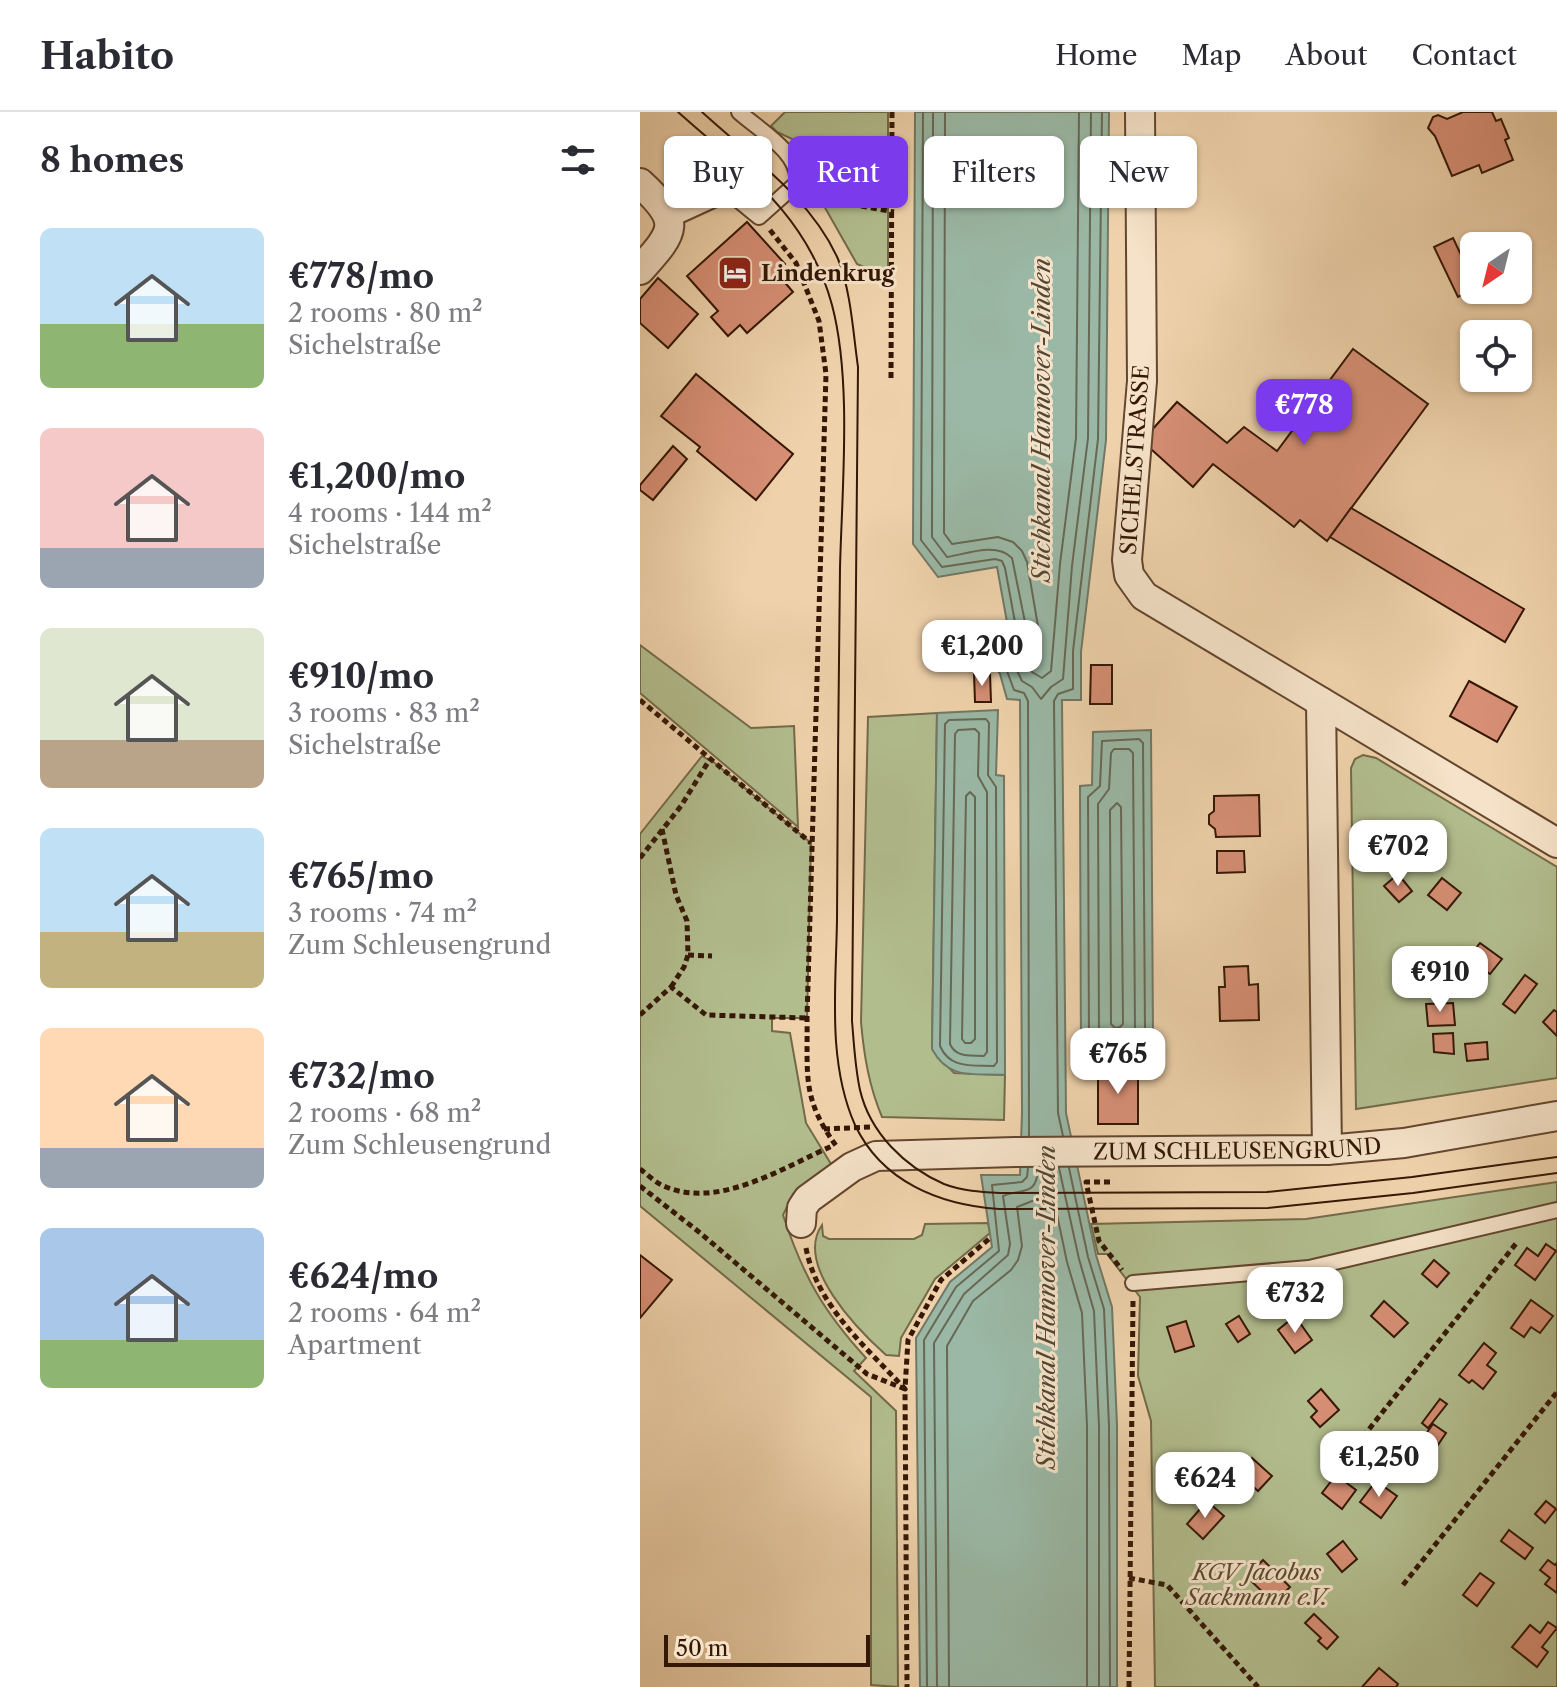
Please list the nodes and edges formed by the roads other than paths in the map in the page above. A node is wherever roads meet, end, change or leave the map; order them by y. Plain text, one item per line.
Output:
1 (739, 112) edge
2 (1140, 112) edge
3 (640, 183) edge
4 (670, 220) junction
5 (640, 270) edge
6 (1321, 702) junction
7 (1557, 843) edge
8 (1557, 1116) edge
9 (1327, 1150) junction
10 (1557, 1210) edge
11 (801, 1223) road end
12 (1133, 1283) road end

1 - 4 lane
2 - 6 street, SICHELSTRASSE
3 - 4 street
4 - 5 street
6 - 7 street, SICHELSTRASSE
6 - 9 street
8 - 9 street, ZUM SCHLEUSENGRUND
9 - 11 street, ZUM SCHLEUSENGRUND
10 - 12 lane

